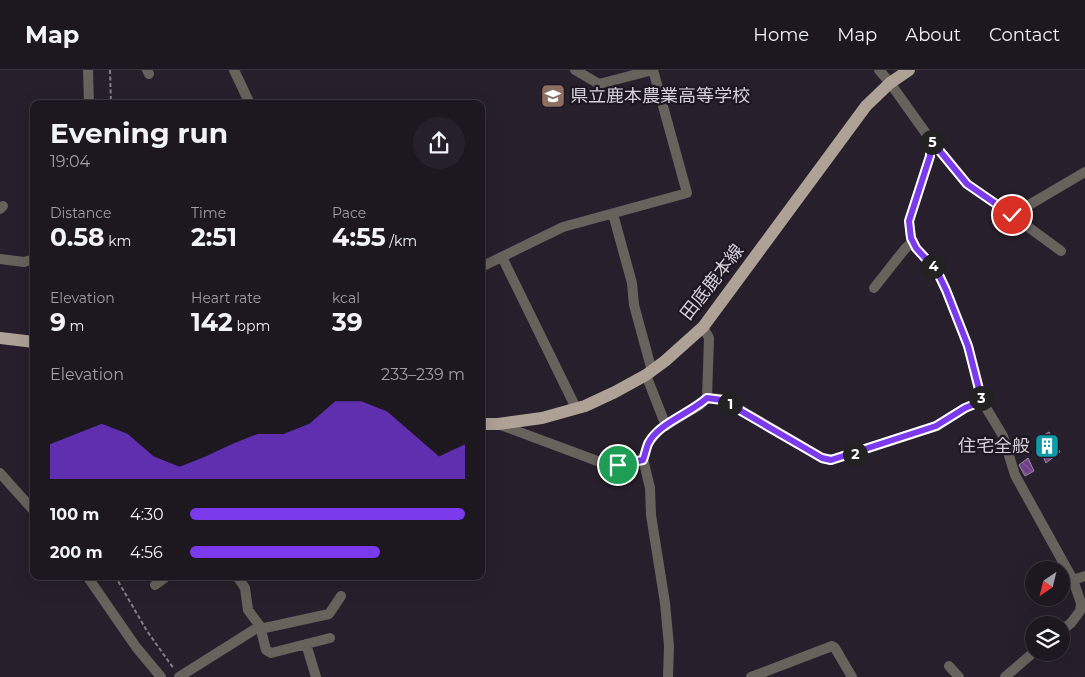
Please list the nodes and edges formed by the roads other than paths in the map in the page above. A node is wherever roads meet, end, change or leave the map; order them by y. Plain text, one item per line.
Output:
1 (88, 70) edge
2 (234, 70) edge
3 (575, 70) edge
4 (653, 70) edge
5 (878, 70) edge
6 (909, 70) edge
7 (890, 83) junction
8 (89, 100) edge
9 (248, 100) edge
10 (930, 139) junction
11 (1084, 174) edge
12 (613, 214) junction
13 (1012, 215) junction
14 (913, 241) junction
15 (1062, 251) dead end
16 (502, 256) junction
17 (0, 259) edge
18 (30, 260) edge
19 (485, 265) edge
20 (874, 288) dead end
21 (703, 327) junction
22 (0, 338) edge
23 (30, 342) edge
24 (649, 373) junction
25 (707, 398) junction
26 (982, 401) junction
27 (576, 408) junction
28 (485, 424) edge
29 (498, 424) junction
30 (666, 426) junction
31 (643, 460) junction
32 (0, 472) edge
33 (30, 506) edge
34 (1085, 576) edge
35 (90, 580) edge
36 (162, 580) edge
37 (241, 580) edge
38 (1073, 580) junction
39 (155, 585) dead end
40 (341, 596) dead end
41 (1070, 625) edge
42 (260, 628) junction
43 (330, 638) dead end
44 (306, 644) junction
45 (1025, 660) edge
46 (949, 666) dead end
47 (179, 676) edge
48 (161, 677) edge
49 (316, 677) edge
50 (668, 677) edge
51 (752, 677) edge
52 (852, 677) edge
53 (959, 677) edge
54 (1005, 677) edge

1 - 8 street
2 - 9 street
3 - 4 street
4 - 12 street
5 - 7 street
6 - 7 main road, 田底鹿本線
7 - 10 street
7 - 21 main road, 田底鹿本線
10 - 13 street
10 - 14 street
11 - 13 street
12 - 16 street
12 - 24 street
13 - 15 street
14 - 20 street
14 - 26 street
16 - 19 street
16 - 27 street
17 - 18 street
21 - 24 main road, 田底鹿本線
21 - 25 street
22 - 23 main road
24 - 27 main road, 田底鹿本線
24 - 30 street
25 - 26 street
25 - 30 street
26 - 38 street
27 - 29 main road, 田底鹿本線
28 - 29 main road, 田底鹿本線
29 - 31 street
30 - 31 street
31 - 50 street
32 - 33 street
34 - 38 street
35 - 48 street
36 - 39 street
37 - 42 street
38 - 41 street
40 - 42 street
42 - 44 street
42 - 47 street
43 - 44 street
44 - 49 street
45 - 54 street
46 - 53 street
51 - 52 street

